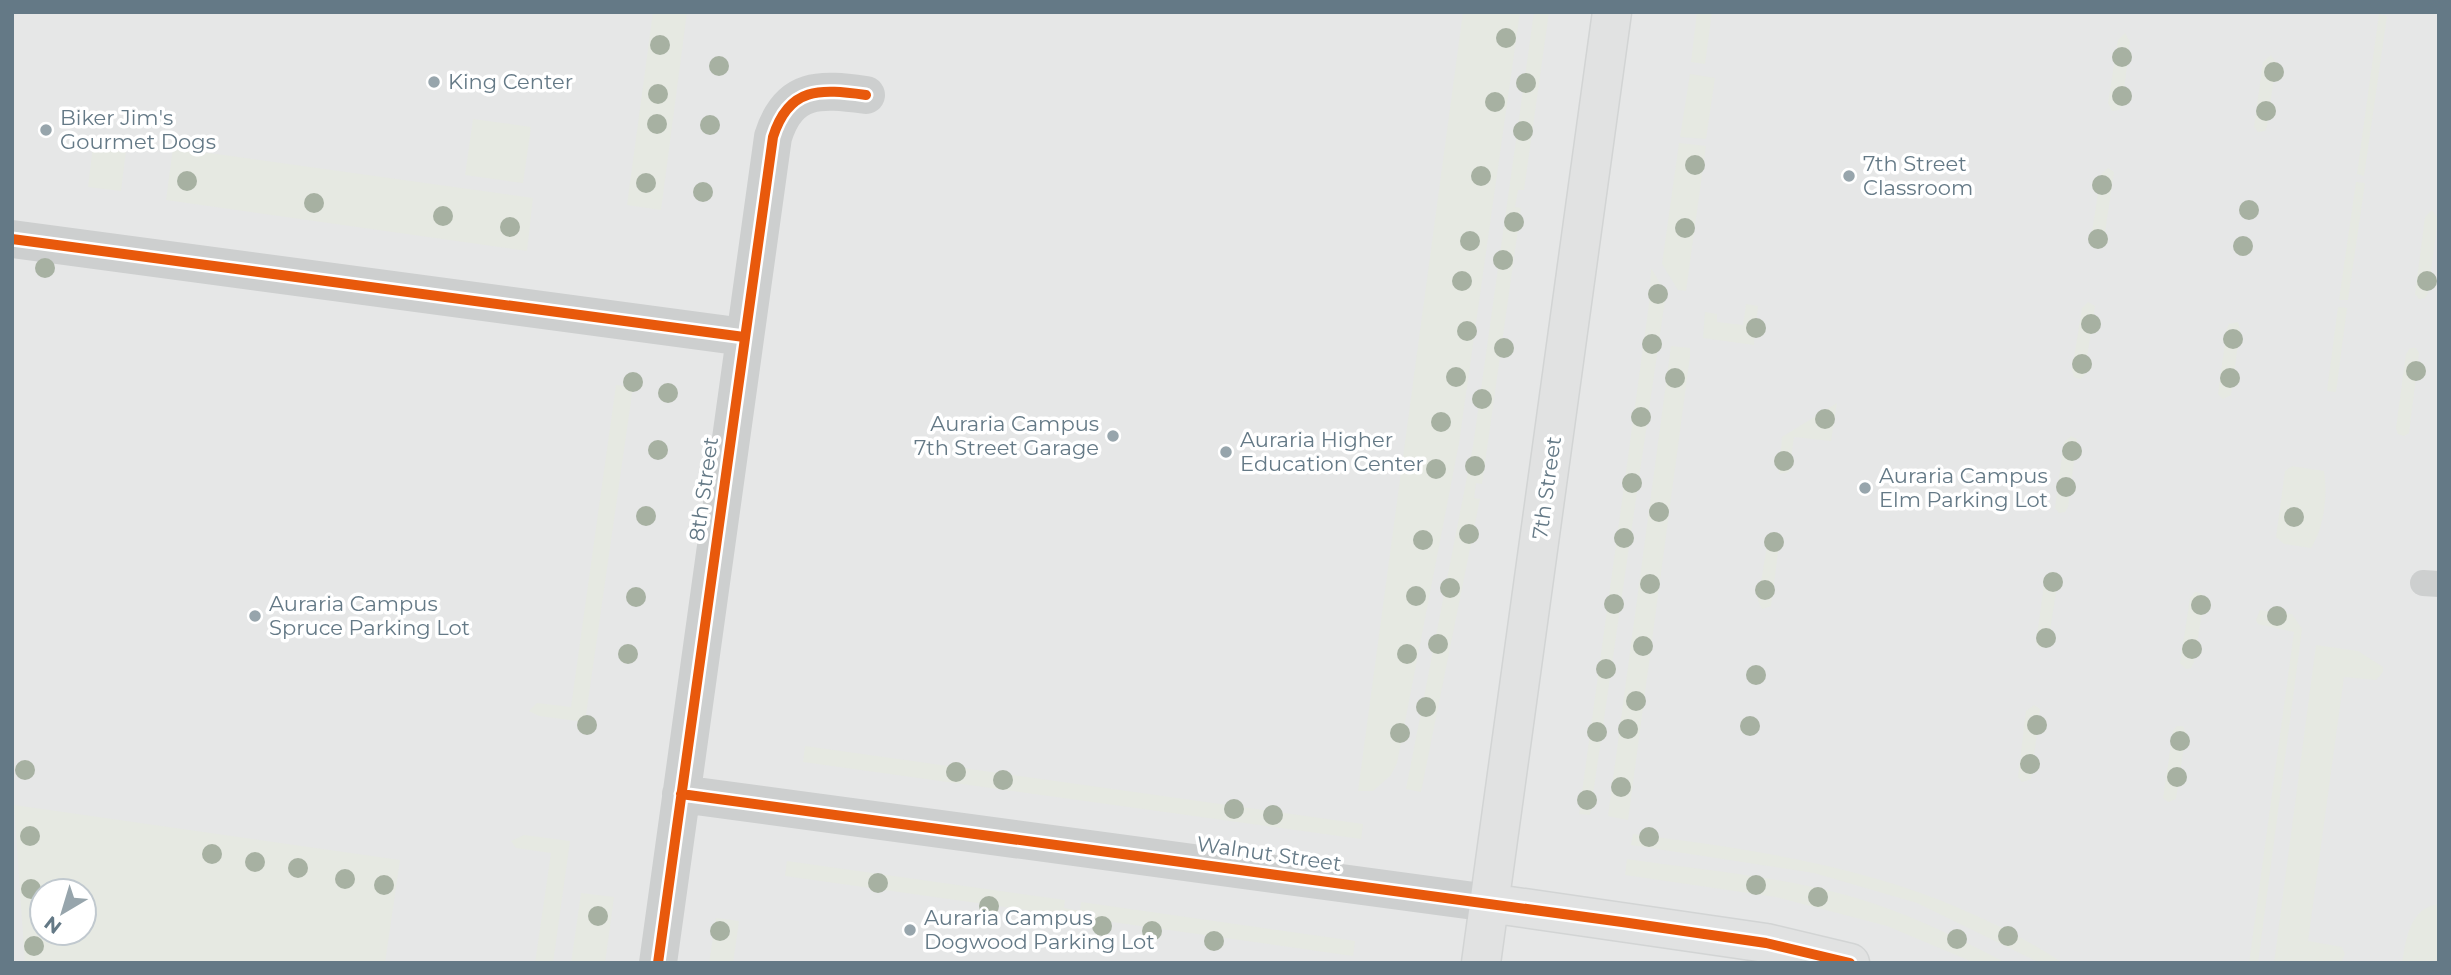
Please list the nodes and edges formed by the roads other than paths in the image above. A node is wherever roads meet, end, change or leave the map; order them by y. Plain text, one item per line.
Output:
1 (1612, 12) edge
2 (866, 96) dead end
3 (12, 239) edge
4 (744, 337) junction
5 (681, 794) junction
6 (1489, 903) junction
7 (658, 963) edge
8 (1480, 963) edge
9 (1850, 963) edge

1 - 6 main road, 7th Street
2 - 4 street, 8th Street
3 - 4 street
4 - 5 street, 8th Street
5 - 6 street, Walnut Street
5 - 7 street, 8th Street
6 - 8 main road, 7th Street
6 - 9 main road, Walnut Street

